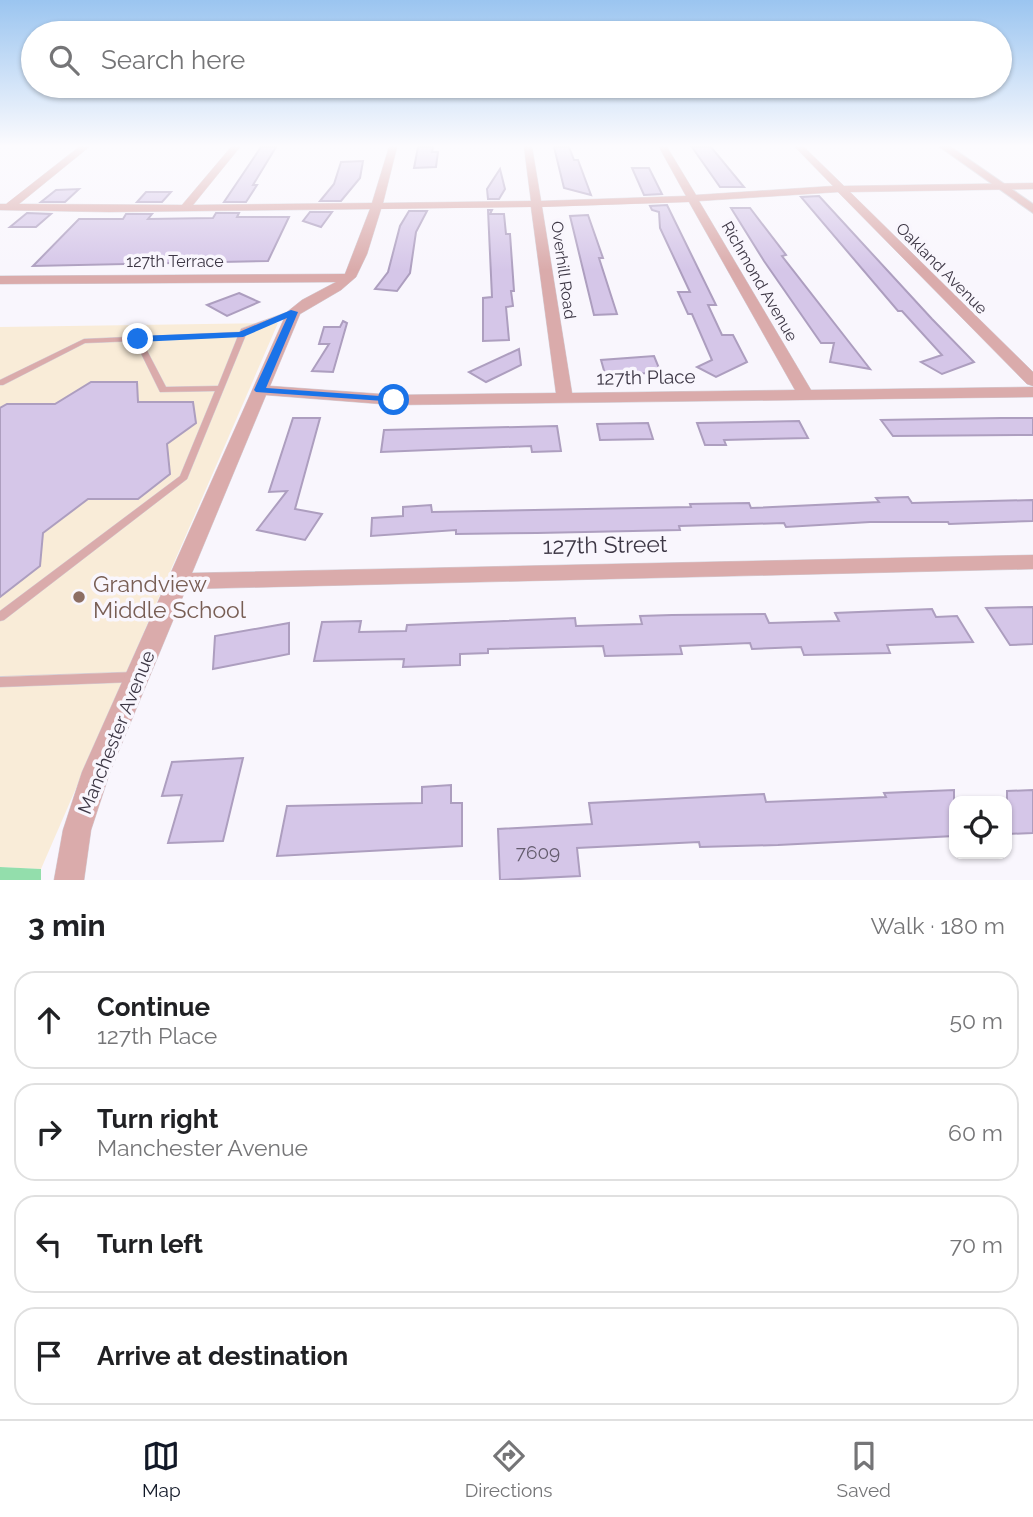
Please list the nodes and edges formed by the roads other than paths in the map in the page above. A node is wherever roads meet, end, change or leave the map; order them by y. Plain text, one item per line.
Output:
1 (30, 188) edge
2 (202, 188) edge
3 (380, 188) edge
4 (534, 188) edge
5 (687, 188) edge
6 (890, 188) edge
7 (1003, 188) edge
8 (841, 189) junction
9 (693, 199) junction
10 (536, 204) junction
11 (375, 206) junction
12 (5, 207) edge
13 (185, 208) junction
14 (1033, 209) edge
15 (349, 278) junction
16 (0, 280) edge
17 (294, 312) junction
18 (243, 334) junction
19 (138, 339) junction
20 (1033, 381) edge
21 (0, 383) edge
22 (221, 388) junction
23 (259, 390) junction
24 (1033, 392) edge
25 (806, 396) junction
26 (565, 399) junction
27 (1033, 562) edge
28 (178, 581) junction
29 (0, 617) edge
30 (137, 677) junction
31 (0, 682) edge
32 (69, 880) edge

1 - 12 street
2 - 13 street
3 - 11 street
4 - 10 street, Overhill Road
5 - 9 street, Richmond Avenue
6 - 8 street
7 - 14 street
8 - 9 street
8 - 20 street, Oakland Avenue
9 - 10 street
9 - 25 street, Richmond Avenue
10 - 11 street
10 - 26 street, Overhill Road
11 - 13 street
11 - 15 street
12 - 13 street
15 - 16 street, 127th Terrace
15 - 17 street
17 - 18 lane
17 - 23 street, Manchester Avenue
18 - 19 lane
18 - 22 lane
19 - 21 lane
19 - 22 lane
22 - 29 lane
23 - 26 street, 127th Place
23 - 28 street, Manchester Avenue
24 - 25 street, 127th Place
25 - 26 street, 127th Place
27 - 28 street, 127th Street
28 - 30 street, Manchester Avenue
30 - 31 lane
30 - 32 street, Manchester Avenue

